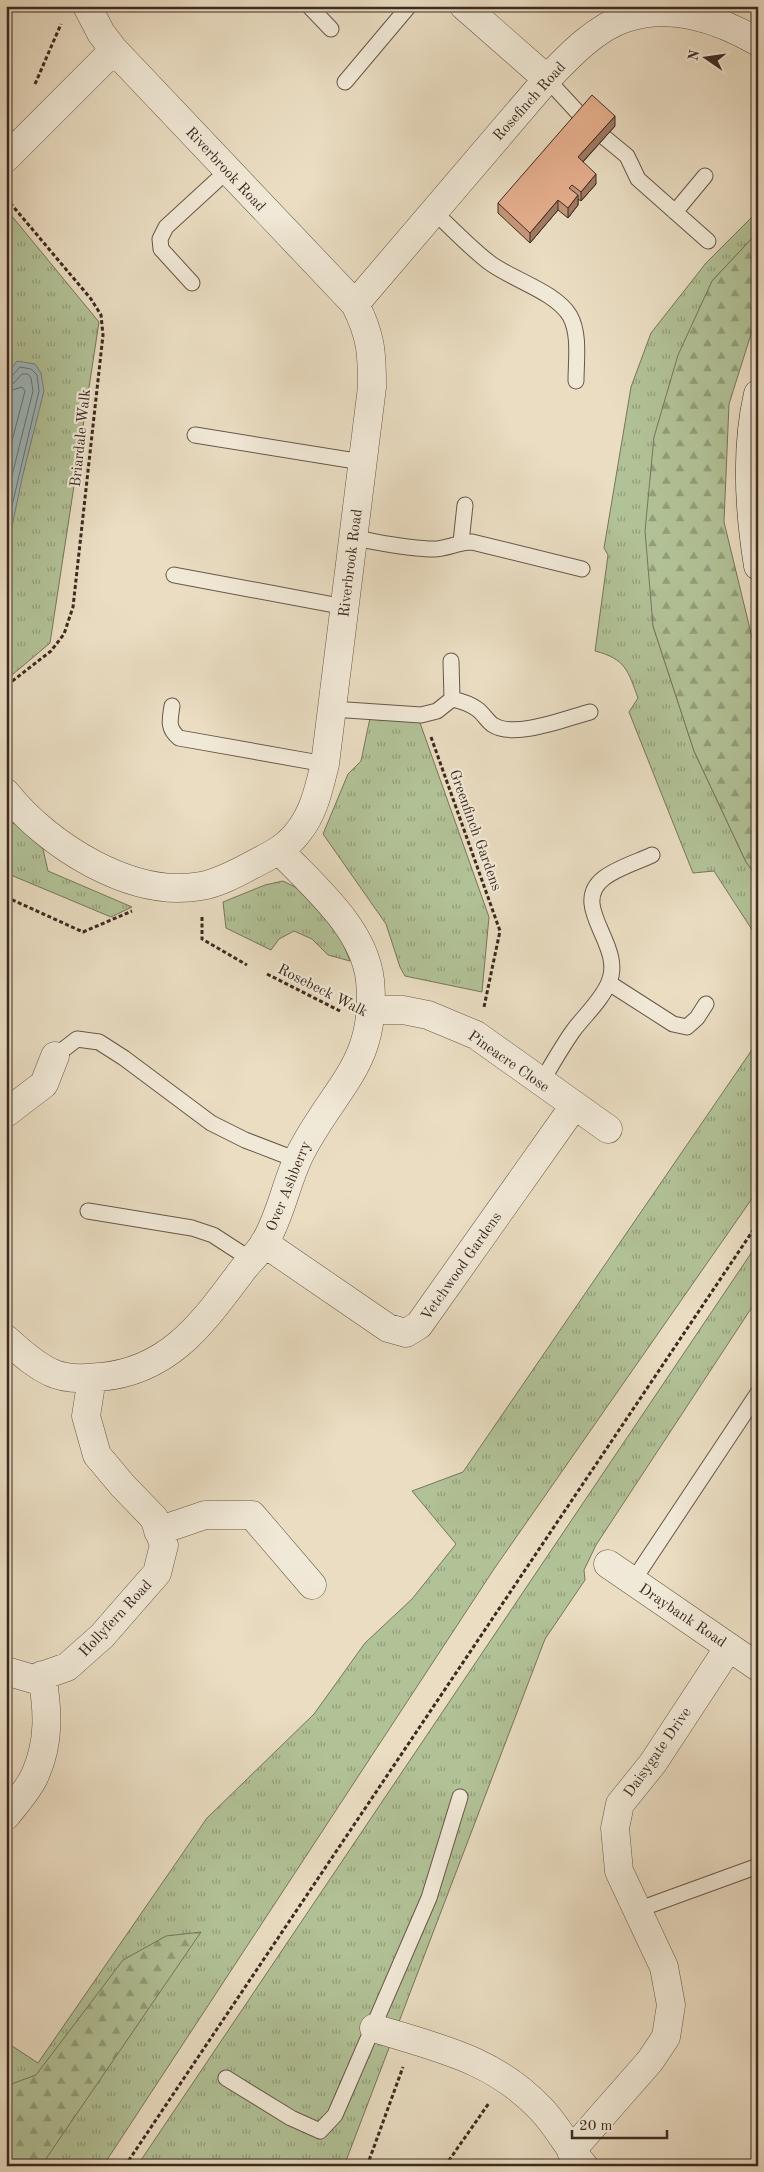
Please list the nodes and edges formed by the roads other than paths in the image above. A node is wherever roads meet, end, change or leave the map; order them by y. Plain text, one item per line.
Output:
1 (87, 6) edge
2 (309, 6) edge
3 (409, 6) edge
4 (464, 6) edge
5 (332, 29) dead end
6 (758, 42) edge
7 (114, 50) junction
8 (547, 79) junction
9 (345, 82) dead end
10 (582, 117) edge
11 (604, 137) edge
12 (6, 158) edge
13 (227, 171) junction
14 (705, 176) dead end
15 (433, 211) junction
16 (675, 212) junction
17 (708, 241) dead end
18 (192, 283) dead end
19 (355, 304) junction
20 (576, 381) dead end
21 (758, 394) edge
22 (195, 435) dead end
23 (362, 462) junction
24 (465, 505) dead end
25 (353, 538) junction
26 (461, 542) junction
27 (758, 566) edge
28 (582, 569) dead end
29 (174, 575) dead end
30 (345, 607) junction
31 (451, 661) dead end
32 (452, 699) junction
33 (172, 706) dead end
34 (332, 709) junction
35 (590, 712) dead end
36 (325, 764) junction
37 (6, 793) edge
38 (280, 851) junction
39 (652, 855) dead end
40 (609, 983) junction
41 (706, 1004) dead end
42 (370, 1018) junction
43 (55, 1056) joint
44 (541, 1083) junction
45 (574, 1106) junction
46 (6, 1113) edge
47 (608, 1129) dead end
48 (297, 1160) junction
49 (88, 1211) dead end
50 (257, 1251) junction
51 (6, 1339) edge
52 (92, 1378) junction
53 (758, 1393) edge
54 (158, 1531) junction
55 (608, 1564) dead end
56 (633, 1581) junction
57 (312, 1584) dead end
58 (729, 1647) junction
59 (758, 1667) edge
60 (6, 1671) edge
61 (42, 1675) junction
62 (460, 1797) dead end
63 (6, 1816) edge
64 (758, 1866) edge
65 (638, 1910) junction
66 (374, 2028) junction
67 (226, 2078) dead end
68 (577, 2158) edge

1 - 7 street, Riverbrook Road
2 - 5 lane
3 - 9 lane
4 - 8 street
6 - 8 street, Rosefinch Road
7 - 12 street
7 - 13 street, Riverbrook Road
8 - 10 lane
8 - 15 street, Rosefinch Road
11 - 16 lane
13 - 18 lane
13 - 19 street, Riverbrook Road
14 - 16 lane
15 - 19 street, Rosefinch Road
15 - 20 lane
16 - 17 lane
19 - 23 street, Riverbrook Road
21 - 27 street
22 - 23 lane
23 - 25 street, Riverbrook Road
24 - 26 lane
25 - 26 lane
25 - 30 street, Riverbrook Road
26 - 28 lane
29 - 30 lane
30 - 34 street, Riverbrook Road
31 - 32 lane
32 - 34 lane
32 - 35 lane
33 - 36 lane
34 - 36 street, Riverbrook Road
36 - 38 street, Riverbrook Road
37 - 38 street, Riverbrook Road
38 - 42 street, Over Ashberry
39 - 40 lane
40 - 41 lane
40 - 44 lane
42 - 44 street, Pineacre Close
42 - 48 street, Over Ashberry
43 - 46 street
43 - 48 lane
44 - 45 street, Pineacre Close
45 - 47 street, Pineacre Close
45 - 50 street, Vetchwood Gardens
48 - 50 street, Over Ashberry
49 - 50 lane
50 - 52 street, Over Ashberry
51 - 52 street, Over Ashberry
52 - 54 street, Hollyfern Road
53 - 56 lane
54 - 57 street
54 - 61 street, Hollyfern Road
55 - 56 street, Draybank Road
56 - 58 street, Draybank Road
58 - 59 street, Draybank Road
58 - 65 street, Daisygate Drive
60 - 61 street, Hollyfern Road
61 - 63 street
62 - 66 lane
64 - 65 lane
65 - 68 street, Daisygate Drive
66 - 67 lane
66 - 68 street

